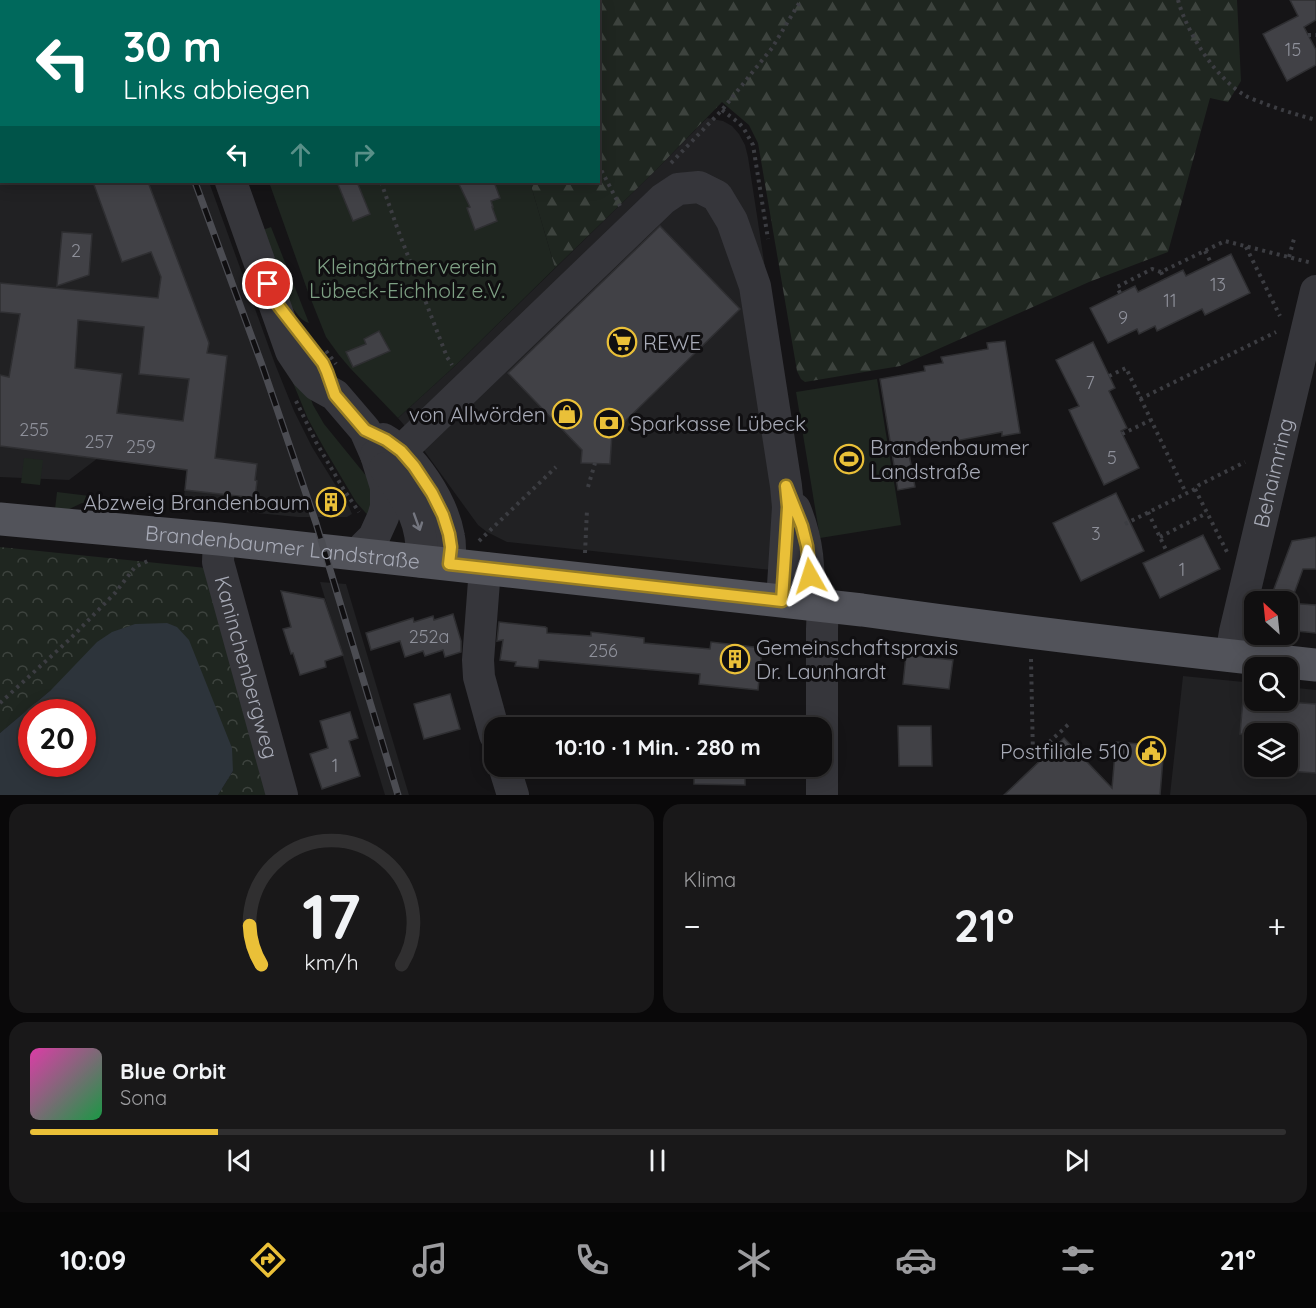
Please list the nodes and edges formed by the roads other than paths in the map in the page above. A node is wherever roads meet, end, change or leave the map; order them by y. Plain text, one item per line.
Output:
1 (231, 183) edge
2 (1314, 277) edge
3 (1308, 362) edge
4 (381, 445) junction
5 (0, 519) edge
6 (219, 539) junction
7 (357, 554) junction
8 (482, 555) junction
9 (436, 563) junction
10 (804, 603) junction
11 (1231, 656) junction
12 (1316, 665) edge
13 (490, 717) edge
14 (507, 777) edge
15 (282, 795) edge
16 (513, 795) edge
17 (822, 795) edge

1 - 4 street
2 - 3 street, Behaimring
3 - 11 street, Behaimring
4 - 7 street
4 - 9 street
4 - 10 street
5 - 6 main road, Brandenbaumer Landstraße
6 - 7 main road, Brandenbaumer Landstraße
6 - 15 street, Kaninchenbergweg
7 - 9 main road, Brandenbaumer Landstraße
8 - 9 main road, Brandenbaumer Landstraße
8 - 10 main road, Brandenbaumer Landstraße
8 - 13 street
10 - 11 main road, Brandenbaumer Landstraße
10 - 17 street
11 - 12 main road, Brandenbaumer Landstraße
14 - 16 street

